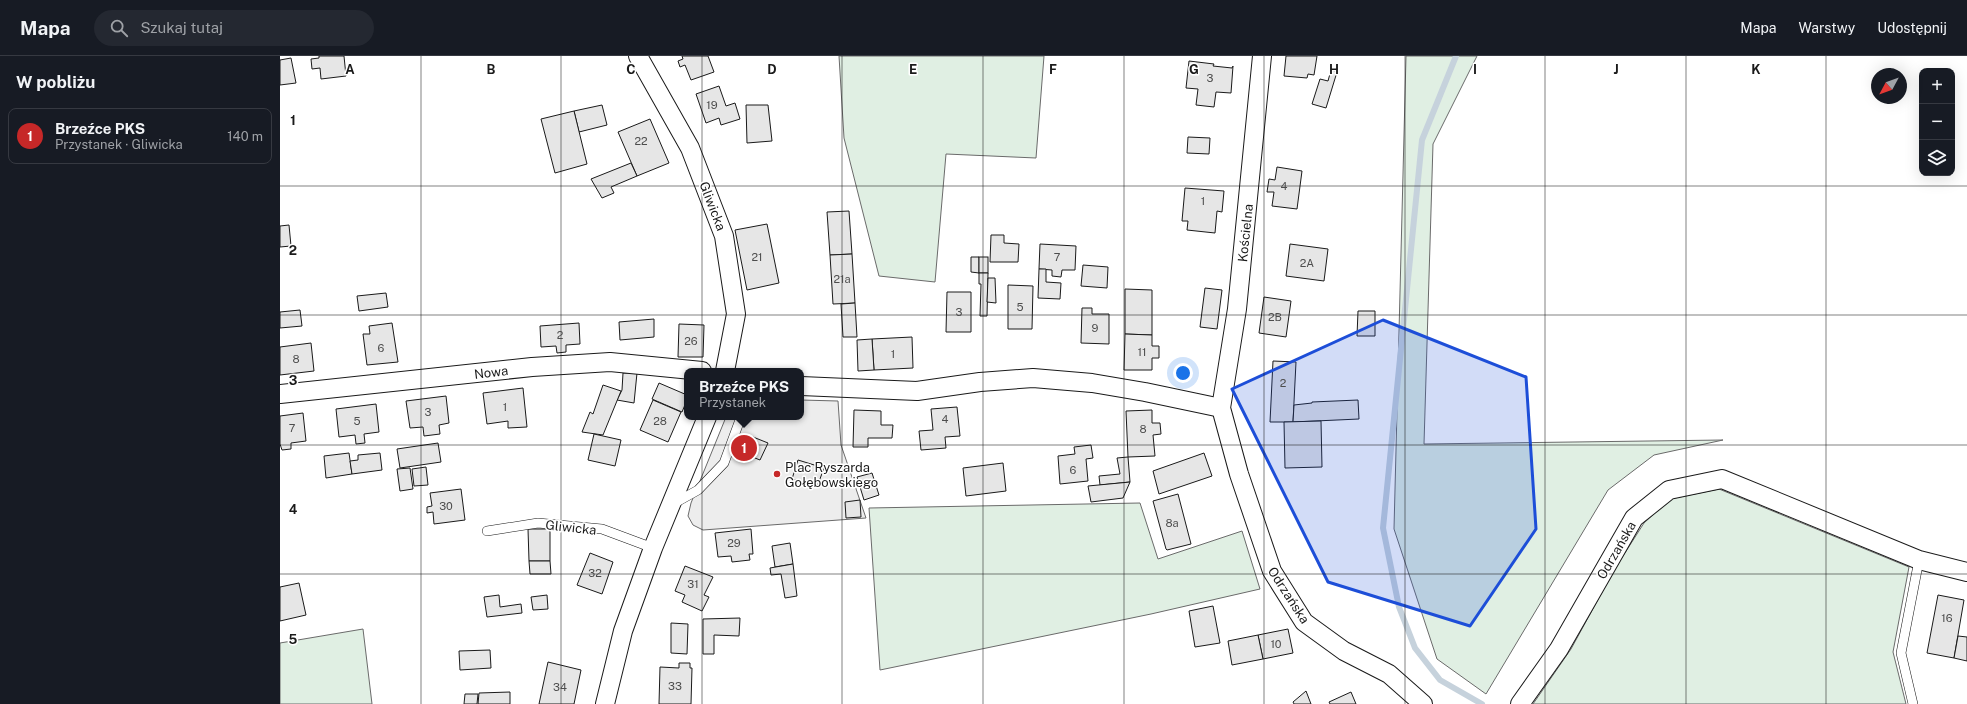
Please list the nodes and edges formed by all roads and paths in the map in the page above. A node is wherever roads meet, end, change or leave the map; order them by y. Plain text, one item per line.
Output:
1 (638, 56) edge
2 (1262, 56) edge
3 (726, 368) edge
4 (684, 369) edge
5 (804, 386) edge
6 (280, 394) edge
7 (1222, 408) junction
8 (706, 420) edge
9 (740, 420) edge
10 (670, 505) junction
11 (487, 530) dead end
12 (652, 548) junction
13 (1919, 560) junction
14 (1967, 572) edge
15 (605, 704) edge
16 (1423, 704) edge
17 (1520, 704) edge
18 (1913, 704) edge

1 - 3 street, Gliwicka
2 - 7 street, Kościelna
4 - 6 street, Nowa
5 - 7 street
7 - 16 street, Odrzańska
8 - 10 street
9 - 10 lane
10 - 12 street
11 - 12 lane, Gliwicka
12 - 15 street
13 - 14 street, Odrzańska
13 - 17 street, Odrzańska
13 - 18 lane

